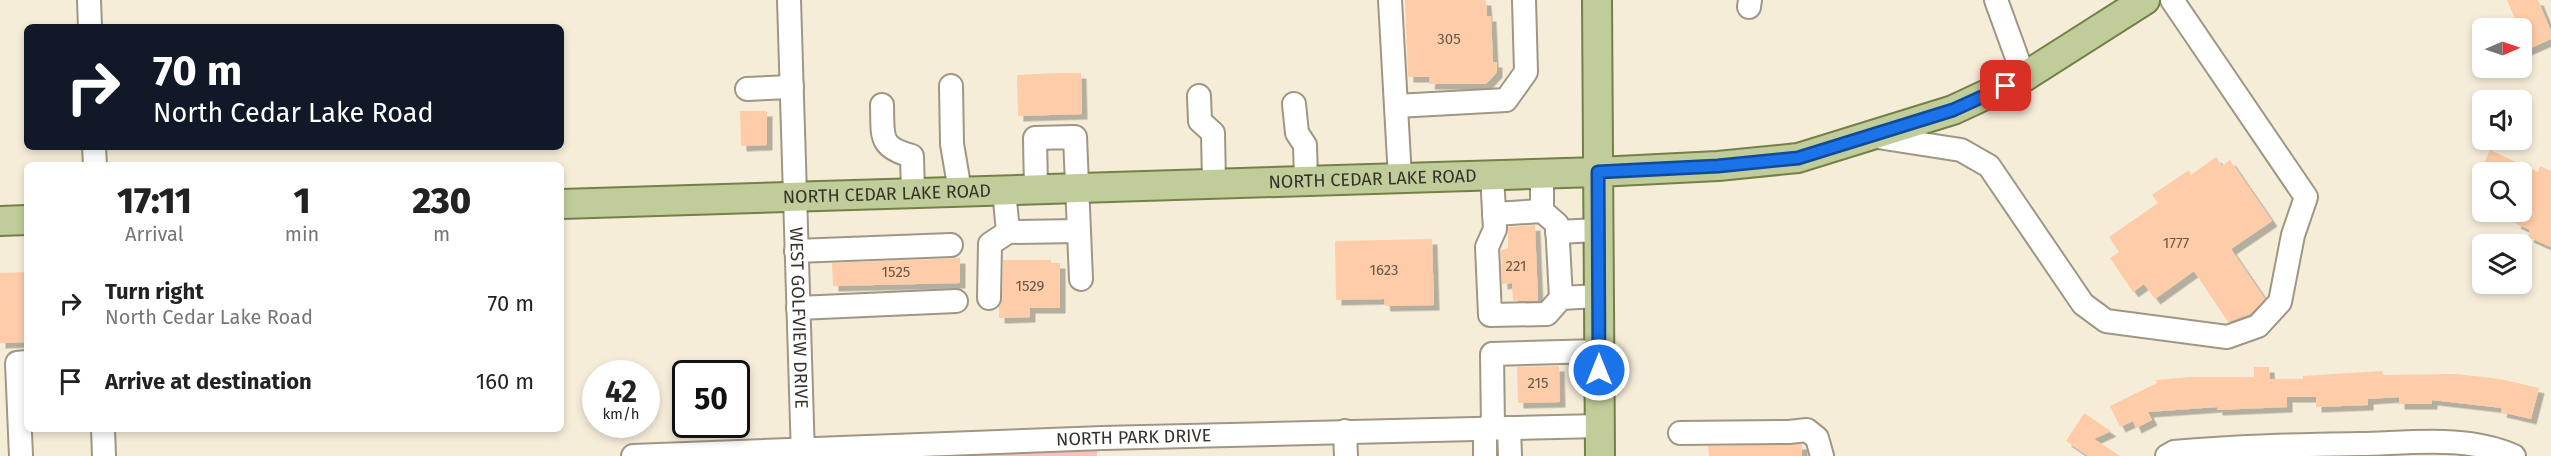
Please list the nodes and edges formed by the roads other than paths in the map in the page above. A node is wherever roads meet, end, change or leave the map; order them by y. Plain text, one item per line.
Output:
1 (89, 0) edge
2 (789, 0) edge
3 (1390, 0) edge
4 (1524, 0) edge
5 (1598, 0) edge
6 (1996, 0) edge
7 (2145, 0) edge
8 (2172, 0) edge
9 (90, 24) edge
10 (2024, 77) junction
11 (951, 86) dead end
12 (792, 87) junction
13 (747, 89) dead end
14 (1199, 96) dead end
15 (1294, 104) dead end
16 (882, 105) dead end
17 (1396, 106) junction
18 (1869, 136) junction
19 (1598, 172) junction
20 (1542, 174) junction
21 (1492, 175) junction
22 (1400, 178) junction
23 (1306, 181) junction
24 (1214, 183) junction
25 (1077, 188) junction
26 (1036, 189) junction
27 (1004, 190) junction
28 (960, 191) junction
29 (913, 193) junction
30 (795, 196) junction
31 (564, 204) edge
32 (1542, 211) junction
33 (1494, 214) junction
34 (24, 220) edge
35 (0, 221) edge
36 (1598, 230) junction
37 (1079, 231) junction
38 (1008, 232) junction
39 (1557, 232) junction
40 (951, 245) dead end
41 (796, 251) junction
42 (1081, 279) dead end
43 (1599, 296) junction
44 (989, 298) dead end
45 (1561, 298) junction
46 (956, 301) dead end
47 (798, 308) junction
48 (1599, 351) junction
49 (24, 362) edge
50 (1600, 426) junction
51 (1496, 428) junction
52 (1345, 431) junction
53 (103, 432) edge
54 (1680, 433) dead end
55 (1103, 447) edge
56 (2334, 450) edge
57 (803, 453) edge
58 (21, 456) edge
59 (104, 456) edge
60 (633, 456) edge
61 (1346, 456) edge
62 (1485, 456) edge
63 (1510, 456) edge
64 (1600, 456) edge
65 (1821, 456) edge
66 (2167, 456) edge
67 (2514, 456) edge

1 - 9 street
2 - 12 street, WEST GOLFVIEW DRIVE
3 - 17 street
4 - 17 street
5 - 19 main road
6 - 10 street
7 - 10 main road, NORTH CEDAR LAKE ROAD
8 - 18 street
10 - 18 main road, NORTH CEDAR LAKE ROAD
11 - 28 street
12 - 13 street
12 - 30 street, WEST GOLFVIEW DRIVE
14 - 24 street
15 - 23 street
16 - 29 street
17 - 22 street
18 - 19 main road, NORTH CEDAR LAKE ROAD
19 - 20 main road, NORTH CEDAR LAKE ROAD
19 - 36 main road
20 - 21 main road, NORTH CEDAR LAKE ROAD
20 - 32 street
21 - 22 main road, NORTH CEDAR LAKE ROAD
21 - 33 street
22 - 23 main road, NORTH CEDAR LAKE ROAD
23 - 24 main road, NORTH CEDAR LAKE ROAD
24 - 25 main road, NORTH CEDAR LAKE ROAD
25 - 26 main road, NORTH CEDAR LAKE ROAD
25 - 26 street
25 - 37 street
26 - 27 main road, NORTH CEDAR LAKE ROAD
27 - 28 main road, NORTH CEDAR LAKE ROAD
27 - 38 street
28 - 29 main road, NORTH CEDAR LAKE ROAD
29 - 30 main road, NORTH CEDAR LAKE ROAD
30 - 31 main road, NORTH CEDAR LAKE ROAD
30 - 41 street, WEST GOLFVIEW DRIVE
32 - 33 street
32 - 39 street
33 - 45 street
34 - 35 main road
36 - 39 street
36 - 43 main road
37 - 38 street
37 - 42 street
38 - 44 street
39 - 45 street
40 - 41 street
41 - 47 street, WEST GOLFVIEW DRIVE
43 - 45 street
43 - 48 main road
46 - 47 street
47 - 57 street, WEST GOLFVIEW DRIVE
48 - 50 main road
48 - 51 street
49 - 58 street
50 - 51 street, NORTH PARK DRIVE
50 - 64 main road
51 - 52 street, NORTH PARK DRIVE
51 - 62 street
51 - 63 street
52 - 55 street, NORTH PARK DRIVE
52 - 61 street
53 - 59 street
54 - 65 street
55 - 57 street, NORTH PARK DRIVE
56 - 66 street
56 - 67 street
57 - 60 street, NORTH PARK DRIVE

